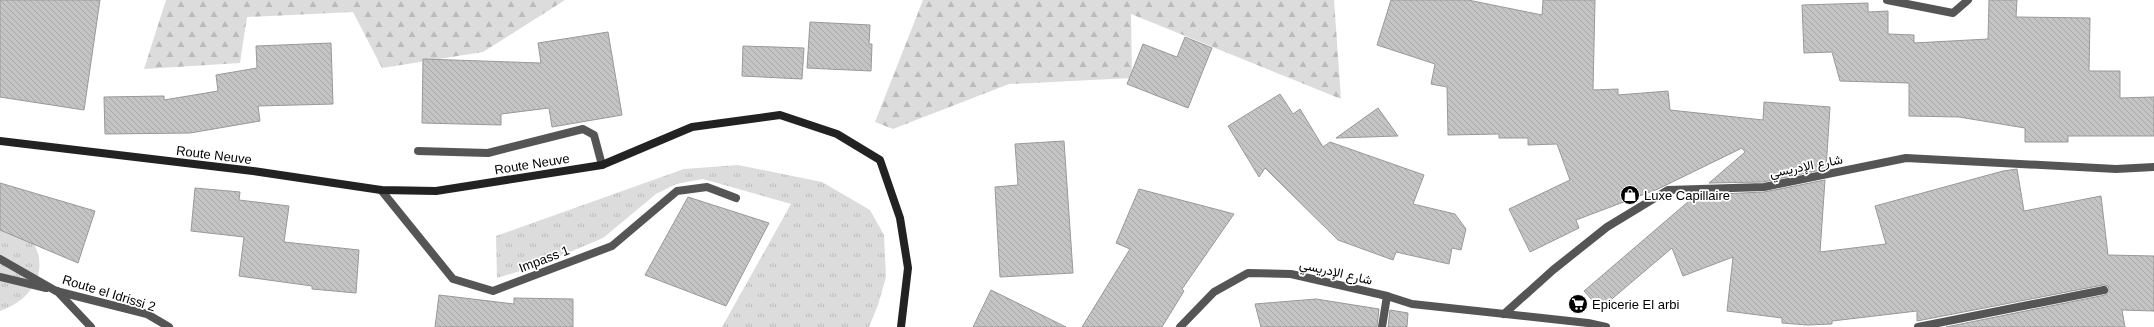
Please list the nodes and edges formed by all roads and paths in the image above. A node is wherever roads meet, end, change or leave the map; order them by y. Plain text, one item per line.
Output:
1 (1887, 0) edge
2 (1968, 0) edge
3 (0, 141) edge
4 (418, 151) dead end
5 (602, 165) junction
6 (2154, 167) edge
7 (381, 190) junction
8 (736, 198) dead end
9 (0, 259) edge
10 (0, 277) edge
11 (2104, 290) dead end
12 (56, 291) junction
13 (1388, 296) junction
14 (1504, 314) junction
15 (1935, 325) edge
16 (91, 327) edge
17 (169, 327) edge
18 (901, 327) edge
19 (1180, 327) edge
20 (1382, 327) edge
21 (1596, 327) edge
22 (1606, 327) edge
23 (1918, 327) edge

1 - 2 street
3 - 7 main road, Route Neuve
4 - 5 street
5 - 7 main road, Route Neuve
5 - 18 main road, Route Neuve
6 - 14 street, شارع الإدريسي
7 - 8 street, Impass 1
9 - 12 street, Route el Idrissi 2
10 - 12 street
11 - 15 street
12 - 16 street
12 - 17 street, Route el Idrissi 2
13 - 14 street, شارع الإدريسي
13 - 19 street, شارع الإدريسي
13 - 20 street
14 - 21 street, شارع الإدريسي
15 - 23 street
21 - 22 street, شارع الإدريسي

